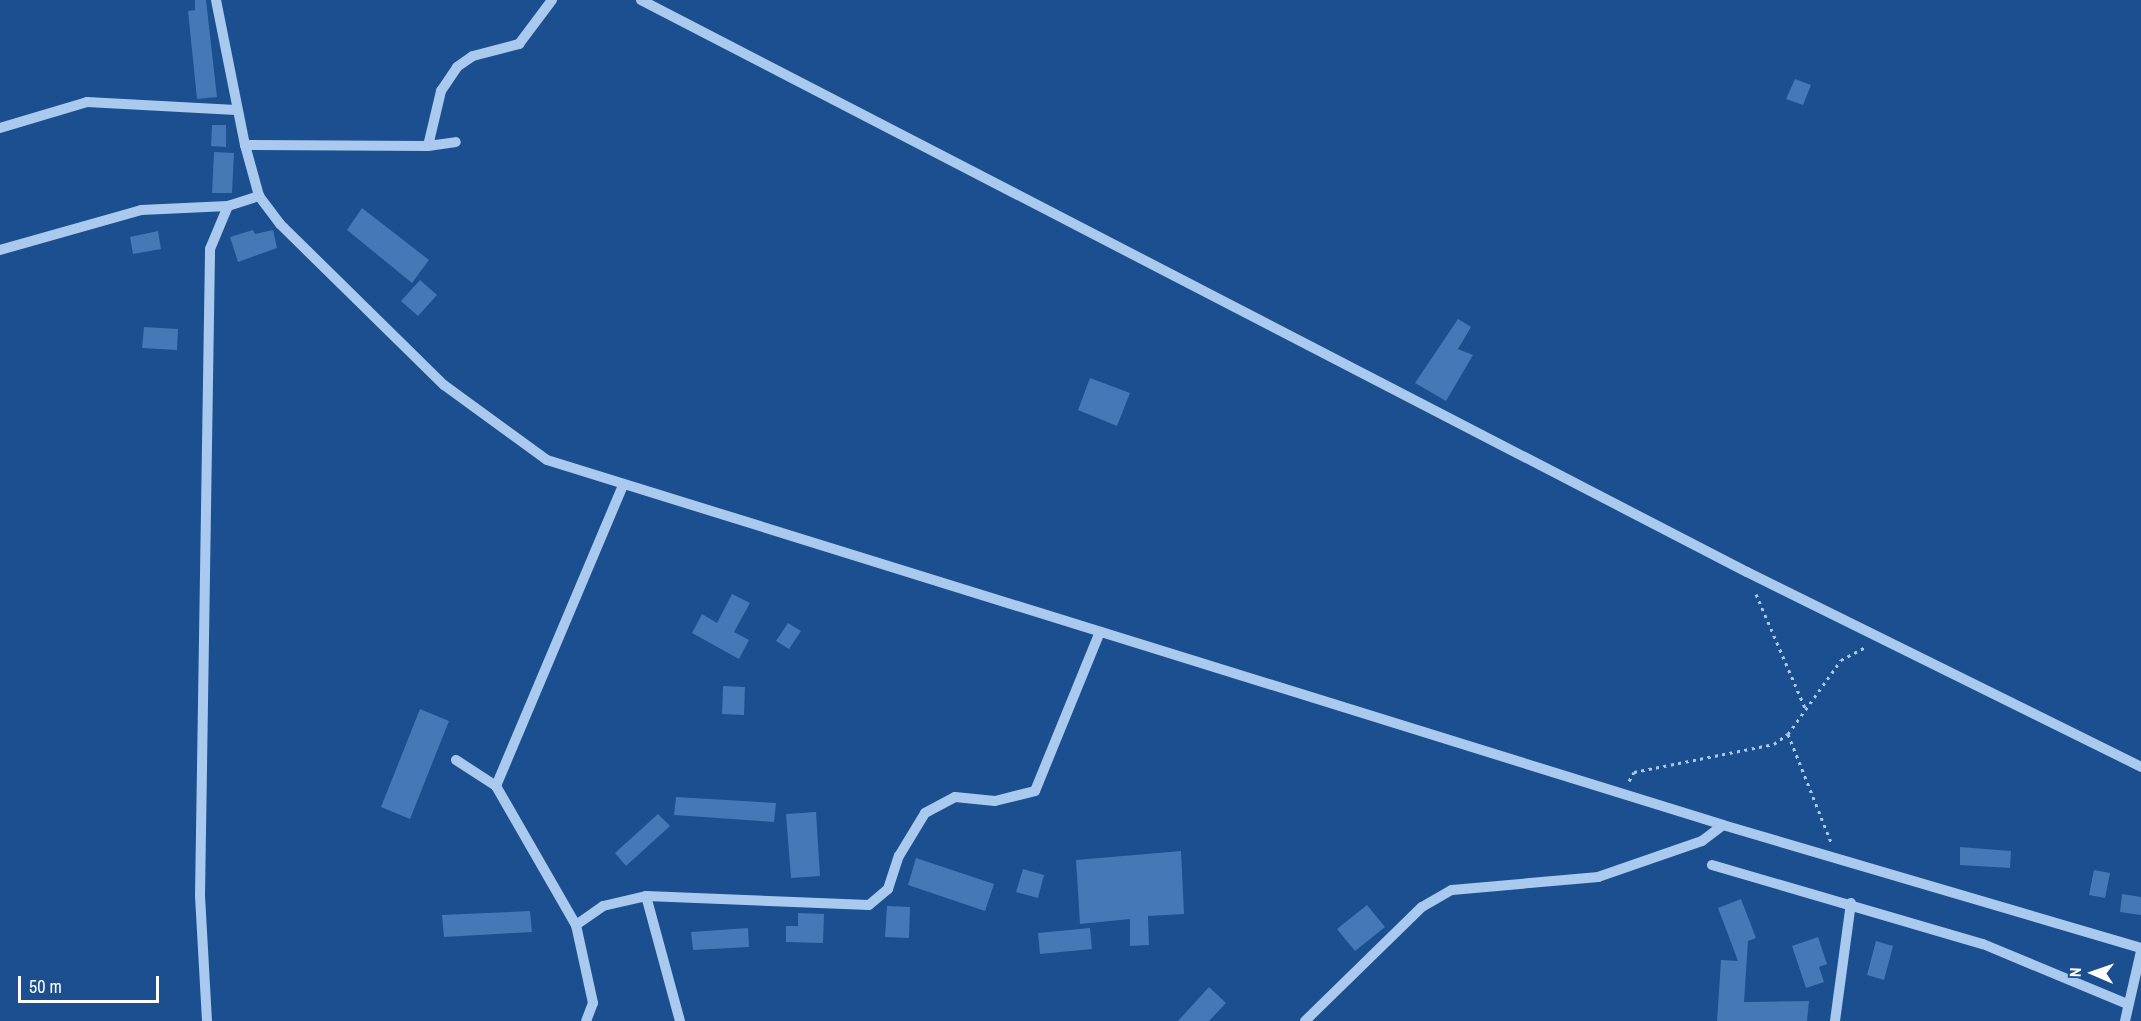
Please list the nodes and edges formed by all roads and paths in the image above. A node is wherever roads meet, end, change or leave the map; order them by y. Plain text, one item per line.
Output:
1 (216, 0) edge
2 (552, 0) edge
3 (641, 0) edge
4 (236, 110) junction
5 (0, 128) edge
6 (456, 142) dead end
7 (245, 145) junction
8 (428, 146) junction
9 (260, 196) junction
10 (228, 206) junction
11 (0, 250) edge
12 (623, 486) junction
13 (1747, 572) junction
14 (1100, 632) junction
15 (1881, 638) junction
16 (1805, 708) junction
17 (1788, 734) junction
18 (456, 760) dead end
19 (2141, 767) edge
20 (496, 786) junction
21 (1622, 793) junction
22 (1723, 825) junction
23 (1836, 855) junction
24 (1712, 865) dead end
25 (646, 896) junction
26 (1851, 903) junction
27 (576, 925) junction
28 (2141, 950) edge
29 (2127, 1004) junction
30 (207, 1021) edge
31 (586, 1021) edge
32 (680, 1021) edge
33 (1305, 1021) edge
34 (1835, 1021) edge
35 (2125, 1021) edge

1 - 4 street
2 - 8 street
3 - 13 street
4 - 5 street
4 - 7 street
6 - 8 street
7 - 8 street
7 - 9 street
9 - 10 street
9 - 12 street
10 - 11 street
10 - 30 street
12 - 14 street
12 - 20 street
13 - 15 street
13 - 16 path
14 - 21 street
14 - 25 street
15 - 16 path
15 - 19 street
16 - 17 path
17 - 21 path
17 - 23 path
18 - 20 street
20 - 27 street
21 - 22 street
22 - 23 street
22 - 33 street
23 - 28 street
24 - 26 street
25 - 27 street
25 - 32 street
26 - 29 street
26 - 34 street
27 - 31 street
28 - 29 street
29 - 35 street

